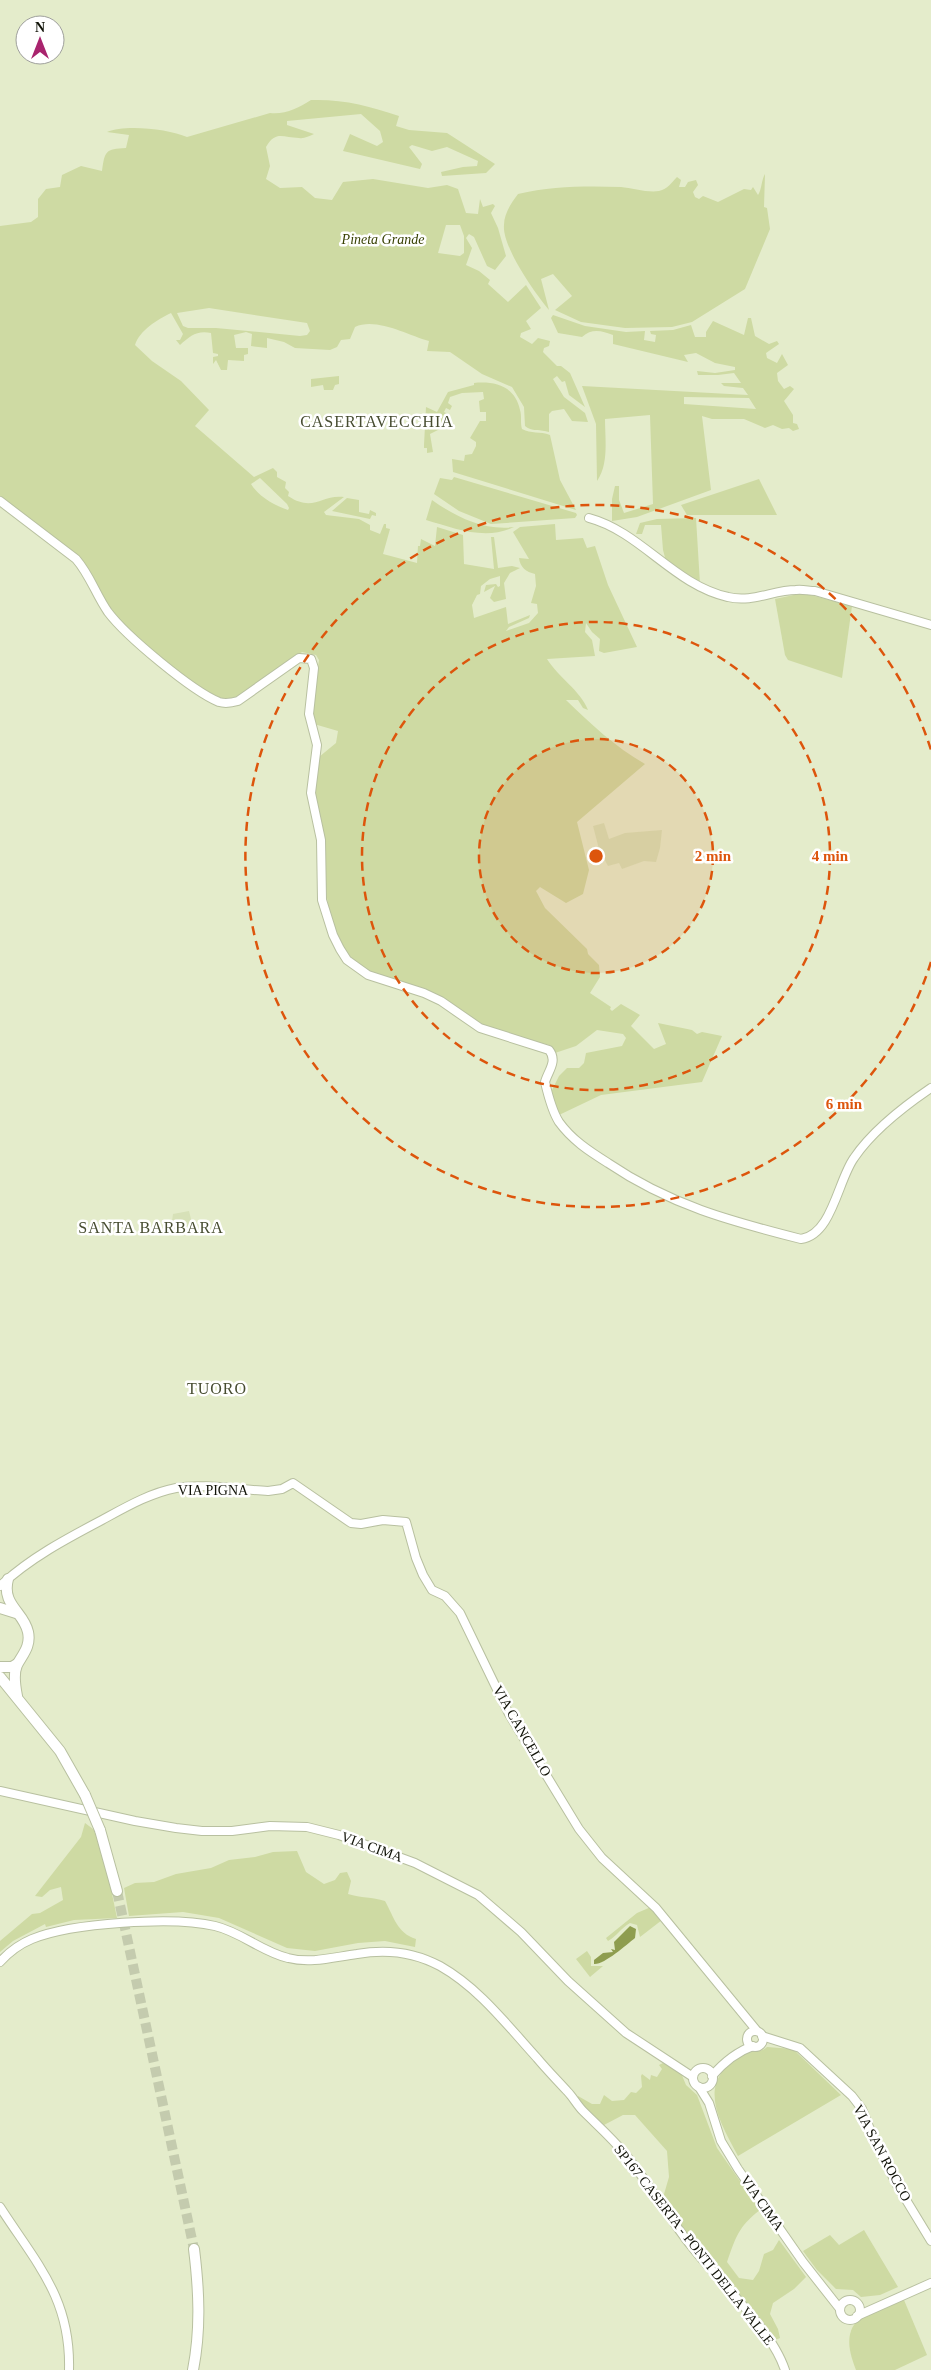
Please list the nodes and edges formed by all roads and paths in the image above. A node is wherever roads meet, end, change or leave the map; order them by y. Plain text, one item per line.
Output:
1 (0, 501) edge
2 (589, 518) dead end
3 (931, 625) edge
4 (931, 1088) edge
5 (293, 1482) joint
6 (4, 1583) edge
7 (0, 1594) edge
8 (3, 1605) edge
9 (17, 1664) junction
10 (0, 1667) edge
11 (0, 1677) edge
12 (18, 1698) junction
13 (0, 1791) edge
14 (117, 1891) tunnel mouth
15 (0, 1962) edge
16 (756, 2036) junction
17 (740, 2051) junction
18 (724, 2063) junction
19 (677, 2064) junction
20 (702, 2069) junction
21 (712, 2076) junction
22 (693, 2077) junction
23 (710, 2085) junction
24 (698, 2088) junction
25 (709, 2103) junction
26 (1, 2209) edge
27 (931, 2241) edge
28 (194, 2249) tunnel mouth
29 (931, 2283) edge
30 (829, 2295) junction
31 (845, 2301) junction
32 (858, 2304) junction
33 (874, 2308) junction
34 (840, 2309) junction
35 (857, 2316) junction
36 (69, 2370) edge
37 (193, 2370) edge
38 (785, 2370) edge

1 - 4 street
2 - 3 street
5 - 6 street, VIA PIGNA
5 - 16 street, VIA CANCELLO
6 - 8 highway
7 - 8 highway
8 - 9 highway
9 - 10 highway
9 - 12 highway
11 - 12 highway
12 - 14 highway, bridge
13 - 19 street, VIA CIMA
15 - 38 street, SP167 CASERTA - PONTI DELLA VALLE
16 - 17 street
16 - 17 street
16 - 27 street, VIA SAN ROCCO
17 - 18 street
18 - 20 street
18 - 21 street
19 - 20 street, VIA CIMA
19 - 22 street, VIA CIMA
20 - 21 street
20 - 22 street
21 - 23 street, VIA CIMA
22 - 24 street, VIA CIMA
23 - 24 street
23 - 25 street, VIA CIMA
24 - 25 street, VIA CIMA
25 - 30 street, VIA CIMA
26 - 36 street
28 - 37 highway
29 - 33 street
30 - 31 street
30 - 34 street, VIA CIMA
31 - 32 street
31 - 34 street
32 - 33 street
32 - 35 street
33 - 35 street
34 - 35 street, VIA CIMA

